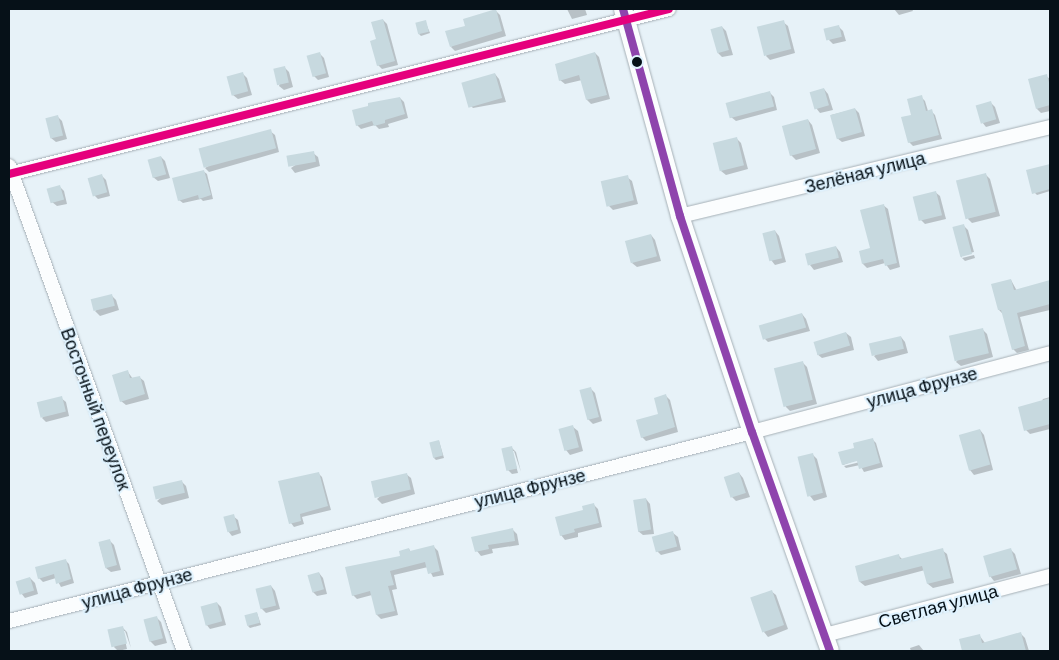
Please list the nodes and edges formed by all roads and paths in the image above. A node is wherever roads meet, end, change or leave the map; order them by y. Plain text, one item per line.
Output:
1 (669, 9) edge
2 (624, 14) edge
3 (1050, 127) edge
4 (9, 171) edge
5 (680, 216) junction
6 (1050, 354) edge
7 (752, 432) junction
8 (1050, 576) edge
9 (158, 582) junction
10 (9, 621) edge
11 (828, 643) edge
12 (184, 651) edge

1 - 2 street
2 - 4 street
2 - 5 street
3 - 5 street, Зелёная улица
4 - 9 street, Восточный переулок
5 - 7 street
6 - 7 street, улица Фрунзе
7 - 9 street, улица Фрунзе
7 - 11 street
8 - 11 street, Светлая улица
9 - 10 street, улица Фрунзе
9 - 12 street, Восточный переулок

